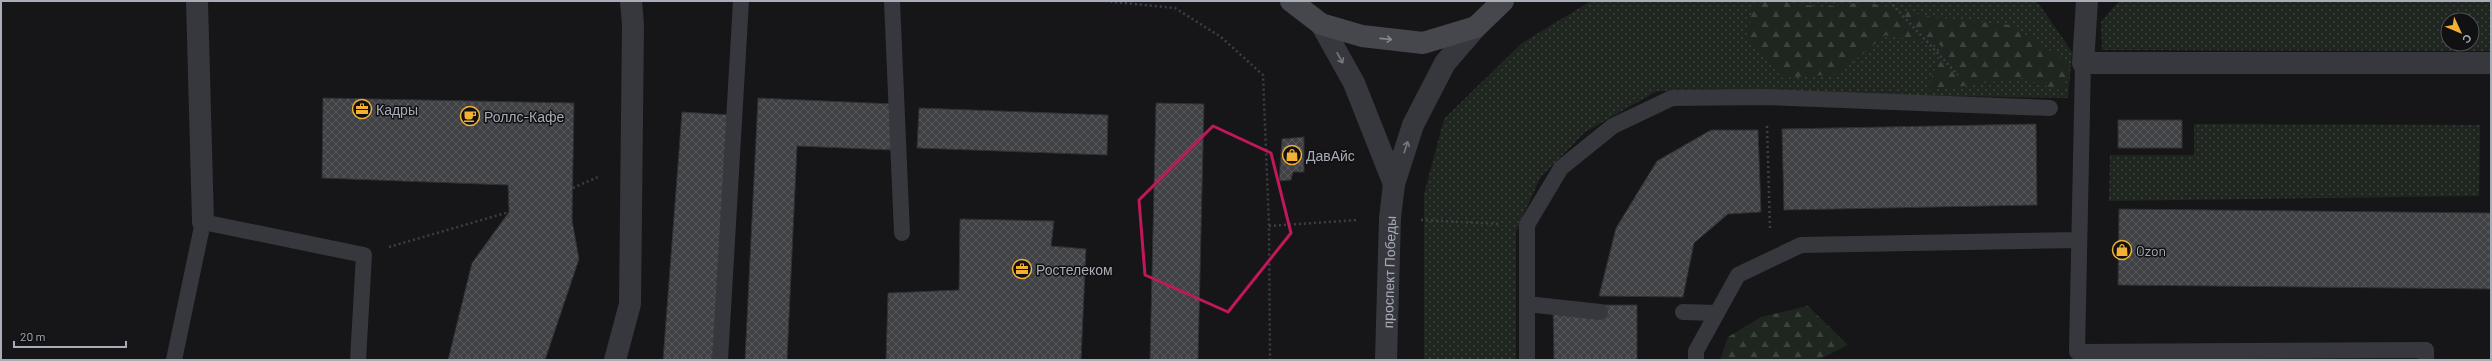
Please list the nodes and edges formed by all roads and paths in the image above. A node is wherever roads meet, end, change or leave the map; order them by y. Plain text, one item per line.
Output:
1 (197, 1) edge
2 (631, 1) edge
3 (741, 1) edge
4 (892, 1) edge
5 (1105, 1) edge
6 (1290, 1) edge
7 (1503, 1) edge
8 (1889, 1) edge
9 (2087, 1) edge
10 (1321, 24) junction
11 (1476, 27) junction
12 (2083, 63) junction
13 (2491, 63) edge
14 (1767, 97) junction
15 (1987, 106) junction
16 (2050, 108) dead end
17 (1394, 184) junction
18 (509, 212) dead end
19 (203, 222) junction
20 (902, 233) dead end
21 (2079, 240) junction
22 (364, 255) junction
23 (1771, 258) junction
24 (1527, 304) junction
25 (1600, 312) dead end
26 (1683, 312) dead end
27 (1717, 313) junction
28 (174, 360) edge
29 (358, 360) edge
30 (615, 360) edge
31 (720, 360) edge
32 (1270, 360) edge
33 (1386, 360) edge
34 (1527, 360) edge
35 (1696, 360) edge
36 (2426, 360) edge

1 - 19 street
2 - 30 street
3 - 31 lane
4 - 20 lane
5 - 32 path
6 - 10 street
7 - 11 street
8 - 15 path
9 - 12 street
10 -> 11 street
10 -> 17 street
17 -> 11 street, проспект Победы
12 - 13 street
12 - 21 lane
14 - 15 lane
14 - 23 path
14 - 24 lane
15 - 16 lane
17 - 33 street, проспект Победы
18 - 22 path
19 - 22 lane
19 - 28 lane
21 - 23 lane
21 - 36 lane
22 - 29 lane
23 - 27 lane
24 - 25 lane
24 - 34 lane
26 - 27 lane
27 - 35 lane

